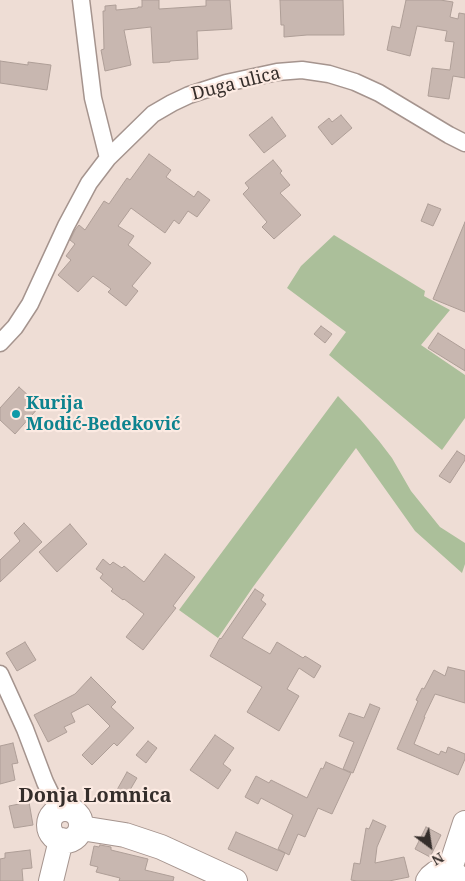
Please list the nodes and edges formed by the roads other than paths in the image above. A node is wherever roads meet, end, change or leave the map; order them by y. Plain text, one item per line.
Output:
1 (81, 0) edge
2 (465, 143) edge
3 (108, 158) junction
4 (0, 342) edge
5 (0, 674) edge
6 (59, 811) joint
7 (465, 823) edge
8 (71, 834) junction
9 (446, 878) edge
10 (52, 881) edge
11 (235, 881) edge

1 - 3 street
2 - 3 street, Duga ulica
3 - 4 street, Duga ulica
5 - 6 street
6 - 8 street
7 - 9 street
8 - 10 street
8 - 11 street

